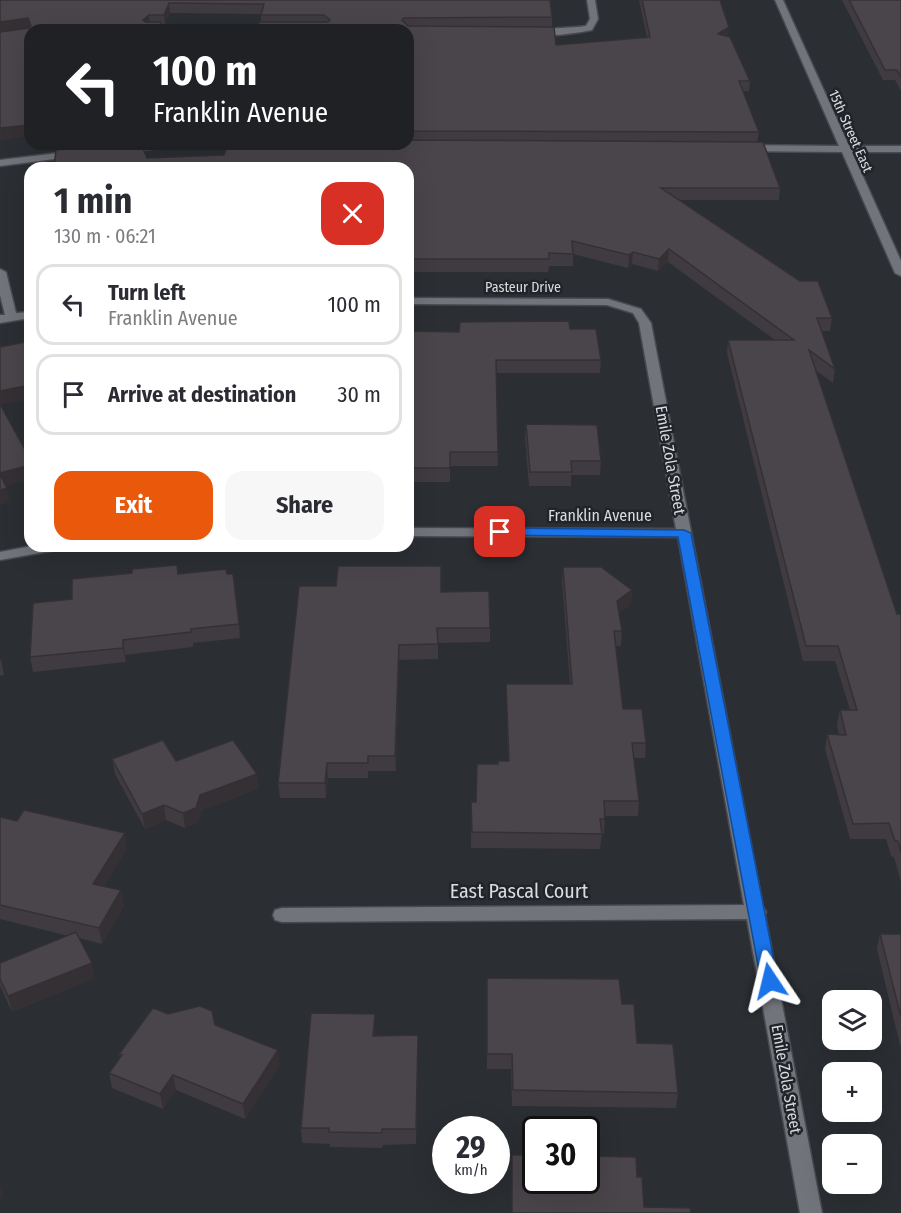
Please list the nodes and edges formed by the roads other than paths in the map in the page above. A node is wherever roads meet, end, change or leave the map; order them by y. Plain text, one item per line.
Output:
1 (591, 0) edge
2 (779, 0) edge
3 (526, 32) edge
4 (737, 148) edge
5 (844, 149) junction
6 (901, 149) edge
7 (90, 153) edge
8 (0, 163) edge
9 (0, 272) edge
10 (901, 273) edge
11 (414, 301) edge
12 (637, 311) joint
13 (24, 315) edge
14 (5, 317) edge
15 (414, 532) edge
16 (684, 533) junction
17 (24, 552) edge
18 (0, 556) edge
19 (757, 912) junction
20 (282, 915) dead end
21 (812, 1213) edge

1 - 3 street
2 - 5 street, 15th Street East
4 - 5 street
5 - 6 street
5 - 10 street, 15th Street East
7 - 8 street
9 - 14 street
11 - 12 street, Pasteur Drive
12 - 16 street, Emile Zola Street
13 - 14 street
15 - 16 street, Franklin Avenue
16 - 19 street, Emile Zola Street
17 - 18 street
19 - 20 street, East Pascal Court
19 - 21 street, Emile Zola Street

